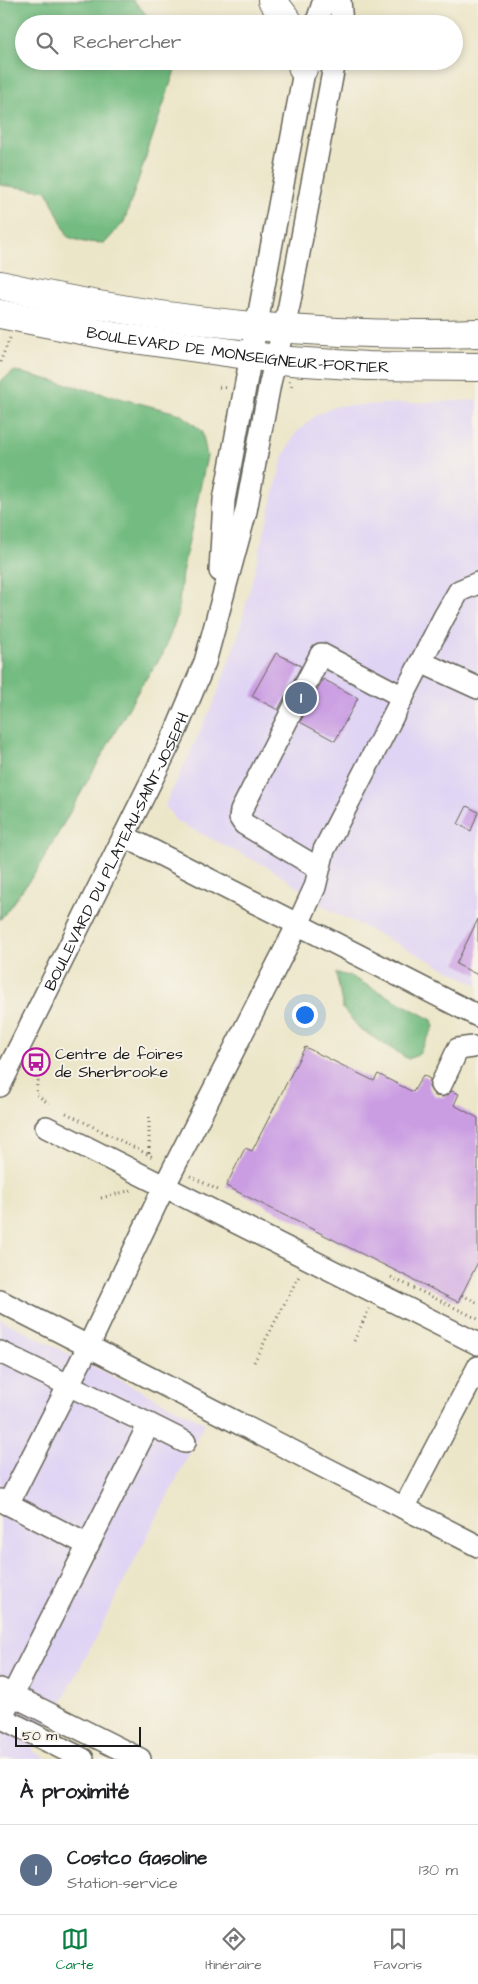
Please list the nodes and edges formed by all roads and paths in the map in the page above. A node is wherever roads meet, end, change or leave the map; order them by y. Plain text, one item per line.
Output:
1 (272, 0) edge
2 (324, 0) edge
3 (340, 0) edge
4 (283, 15) edge
5 (319, 15) edge
6 (341, 15) edge
7 (302, 70) edge
8 (332, 70) edge
9 (0, 285) edge
10 (8, 316) edge
11 (255, 326) junction
12 (283, 328) junction
13 (478, 333) edge
14 (263, 357) junction
15 (0, 362) edge
16 (478, 367) edge
17 (219, 387) dead end
18 (228, 388) dead end
19 (478, 583) edge
20 (421, 662) junction
21 (478, 688) edge
22 (403, 697) junction
23 (124, 836) junction
24 (318, 868) junction
25 (298, 924) junction
26 (478, 1016) edge
27 (473, 1047) dead end
28 (36, 1062) dead end
29 (441, 1085) dead end
30 (0, 1086) edge
31 (49, 1104) dead end
32 (66, 1113) dead end
33 (149, 1117) dead end
34 (46, 1127) dead end
35 (164, 1186) junction
36 (308, 1259) junction
37 (462, 1295) dead end
38 (0, 1301) edge
39 (478, 1303) edge
40 (478, 1344) edge
41 (89, 1345) junction
42 (0, 1352) edge
43 (254, 1362) dead end
44 (478, 1367) edge
45 (69, 1385) junction
46 (149, 1424) junction
47 (185, 1442) dead end
48 (4, 1502) edge
49 (404, 1508) junction
50 (88, 1545) junction
51 (478, 1546) edge
52 (6, 1692) edge
53 (0, 1717) edge
54 (83, 1759) edge
55 (140, 1759) edge

1 - 4 main road
2 - 5 street
3 - 6 street
7 - 11 street, BOULEVARD DU PLATEAU-SAINT-JOSEPH
8 - 12 street, BOULEVARD DU PLATEAU-SAINT-JOSEPH
9 - 11 main road, BOULEVARD DE MONSEIGNEUR-FORTIER
10 - 14 main road, BOULEVARD DE MONSEIGNEUR-FORTIER
10 - 15 path
11 - 12 main road, BOULEVARD DE MONSEIGNEUR-FORTIER
11 - 14 street, BOULEVARD DU PLATEAU-SAINT-JOSEPH
12 - 13 main road, BOULEVARD DE MONSEIGNEUR-FORTIER
12 - 14 street, BOULEVARD DU PLATEAU-SAINT-JOSEPH
14 - 16 main road, BOULEVARD DE MONSEIGNEUR-FORTIER
14 - 23 street, BOULEVARD DU PLATEAU-SAINT-JOSEPH
17 - 18 path
19 - 20 street
20 - 21 street
20 - 22 street
22 - 24 street
22 - 24 street
23 - 25 street
23 - 30 street, BOULEVARD DU PLATEAU-SAINT-JOSEPH
24 - 25 street
25 - 26 street
25 - 35 street
27 - 29 street
28 - 31 path
32 - 33 path
34 - 35 street
35 - 36 street
35 - 41 street
36 - 40 street
36 - 43 path
37 - 39 path
38 - 41 street
41 - 45 street
41 - 49 street
42 - 45 street
44 - 49 street
45 - 46 street
45 - 48 street
46 - 47 street
46 - 50 street
48 - 50 street
49 - 51 street
50 - 52 street
52 - 53 street
52 - 55 street
53 - 54 street

